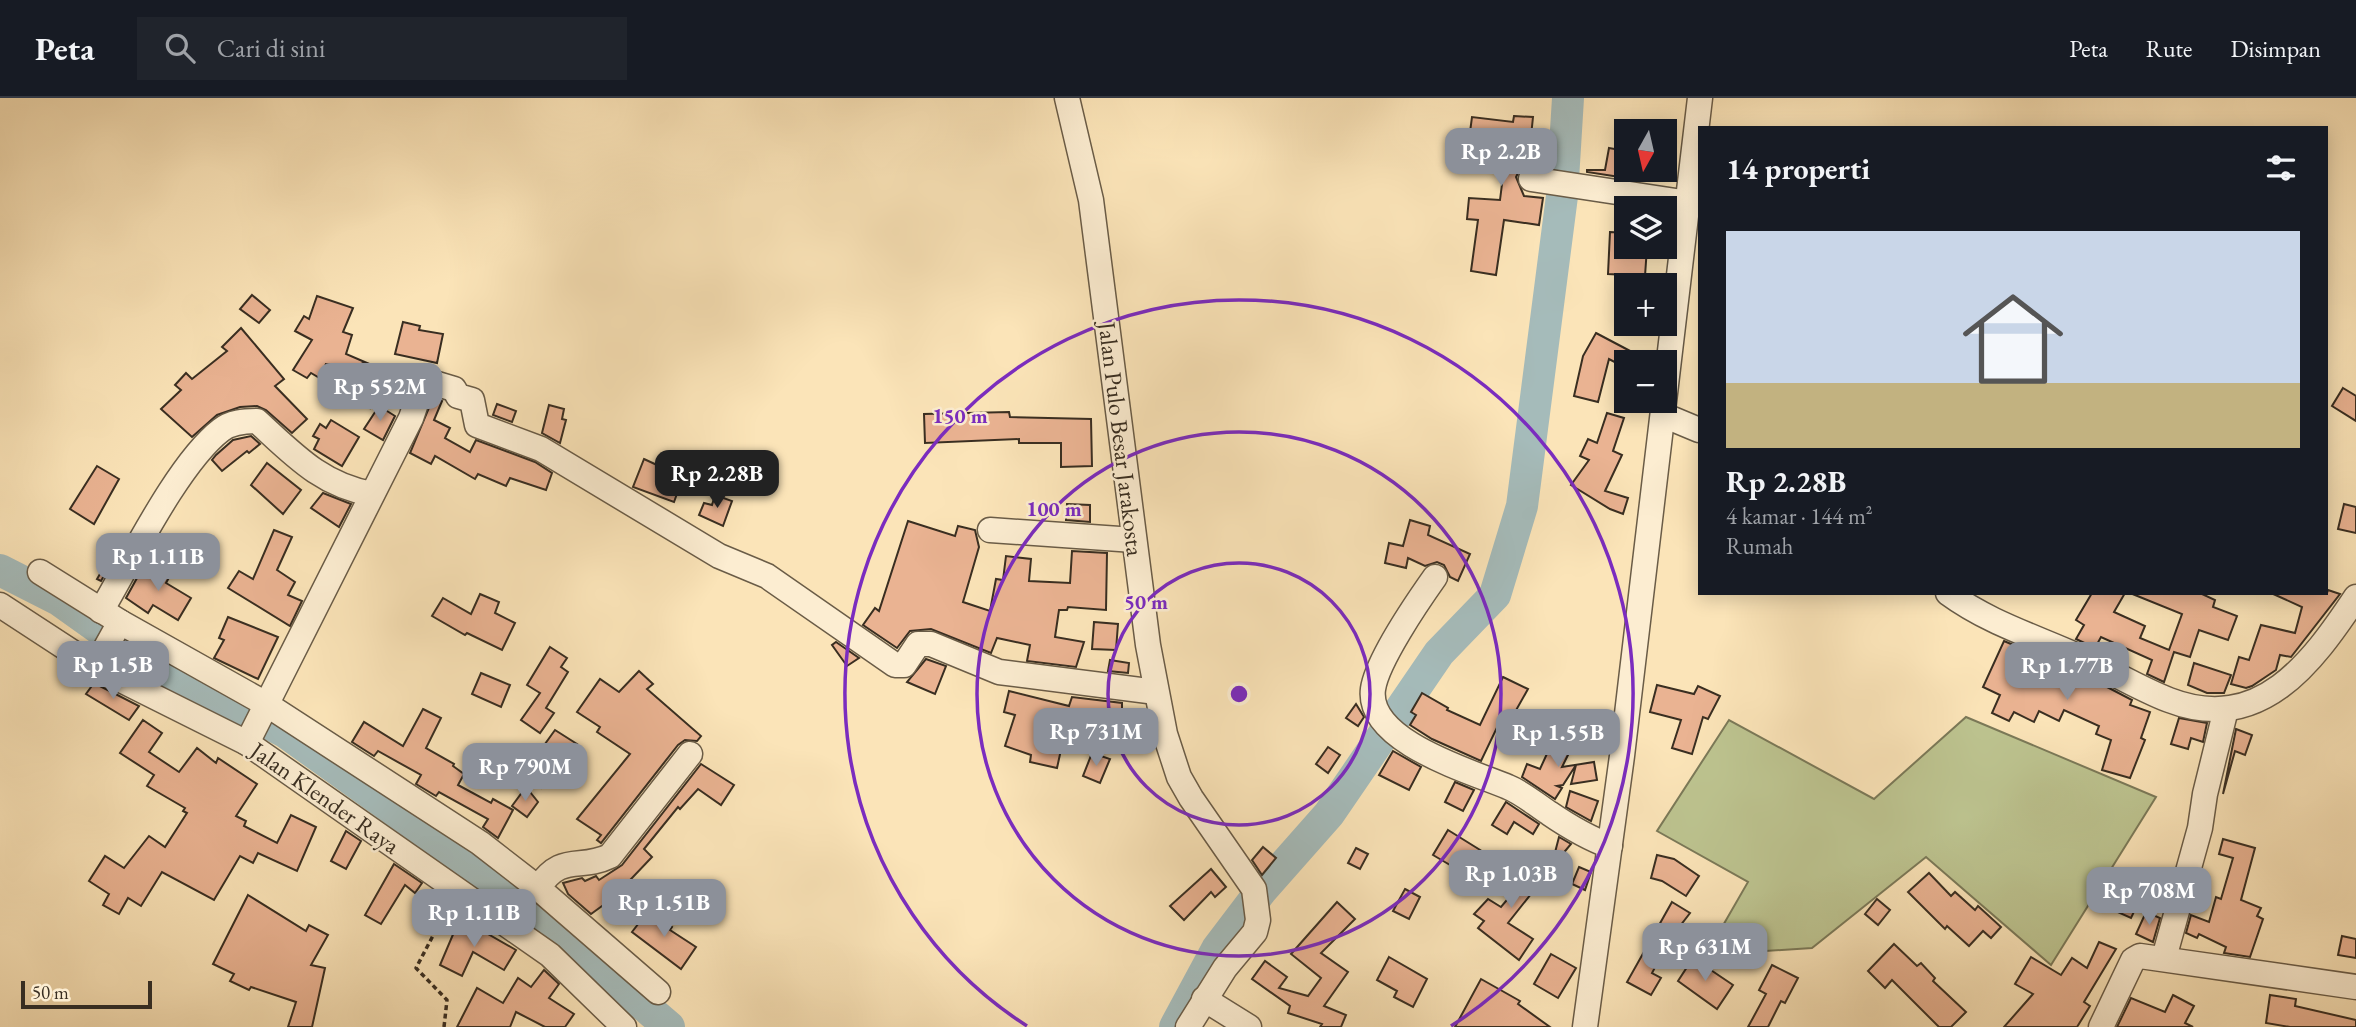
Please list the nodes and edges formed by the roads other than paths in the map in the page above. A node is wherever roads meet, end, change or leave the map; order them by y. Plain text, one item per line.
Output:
1 (1067, 98) edge
2 (1700, 98) edge
3 (1536, 180) dead end
4 (1689, 203) junction
5 (362, 378) dead end
6 (417, 395) junction
7 (1663, 415) junction
8 (1698, 430) edge
9 (372, 494) junction
10 (990, 530) dead end
11 (1134, 540) junction
12 (40, 572) dead end
13 (1435, 577) dead end
14 (1951, 595) edge
15 (2356, 597) edge
16 (5, 614) edge
17 (111, 627) junction
18 (95, 667) junction
19 (1156, 692) junction
20 (2226, 709) junction
21 (256, 723) junction
22 (690, 754) dead end
23 (1610, 846) junction
24 (538, 888) junction
25 (2164, 958) junction
26 (2356, 987) edge
27 (658, 992) dead end
28 (1204, 999) junction
29 (624, 1027) edge
30 (1188, 1027) edge
31 (1249, 1027) edge
32 (1585, 1027) edge
33 (2101, 1027) edge

1 - 11 street, Jalan Pulo Besar Jarakosta
2 - 4 street
3 - 4 street
4 - 7 street
5 - 6 street
6 - 9 street
6 - 19 street
7 - 8 street
7 - 23 street
9 - 17 street
9 - 21 street
10 - 11 street
11 - 19 street, Jalan Pulo Besar Jarakosta
12 - 17 street
13 - 23 street
14 - 20 street
15 - 20 street
16 - 18 street, Jalan Klender Raya
17 - 18 street
17 - 21 street
18 - 21 street, Jalan Klender Raya
19 - 28 street, Jalan Pulo Besar Jarakosta
20 - 25 street
21 - 24 street
21 - 29 street, Jalan Klender Raya
22 - 24 street
23 - 32 street
24 - 27 street
25 - 26 street
25 - 33 street
28 - 30 street, Jalan Pulo Besar Jarakosta
28 - 31 street

